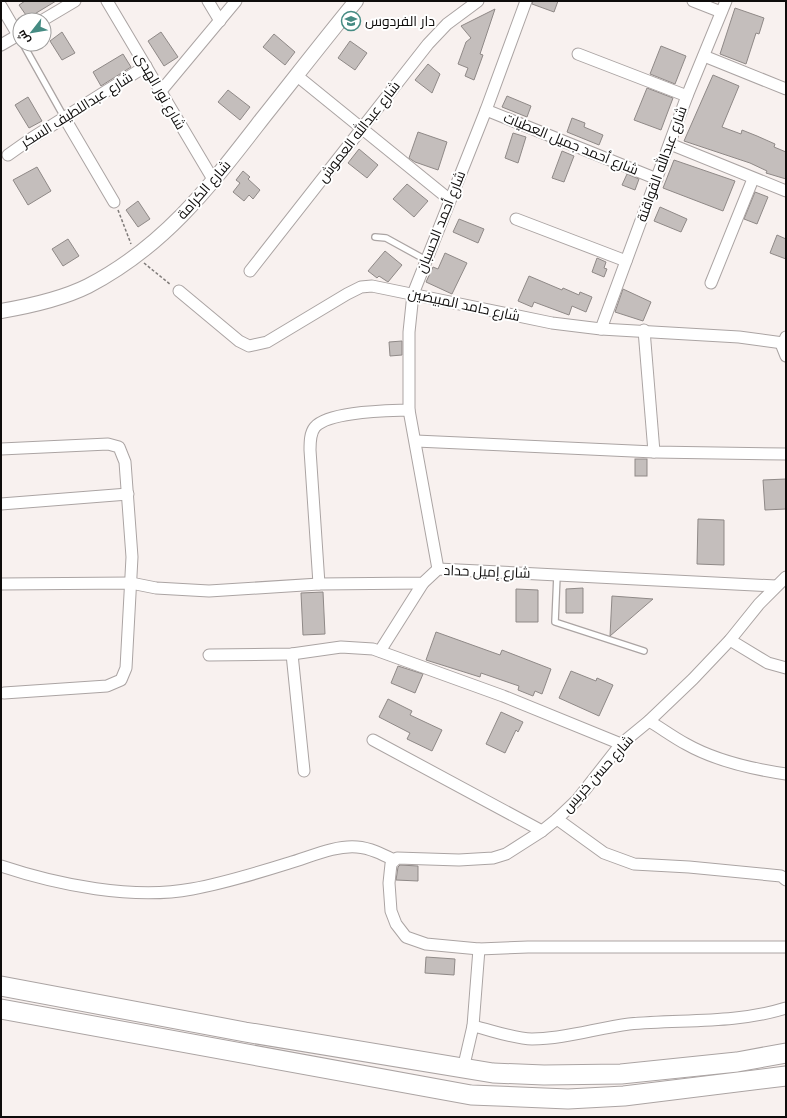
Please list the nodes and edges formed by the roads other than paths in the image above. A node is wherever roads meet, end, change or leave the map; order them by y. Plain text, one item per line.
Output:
1 (74, 1) edge
2 (107, 1) edge
3 (208, 1) edge
4 (236, 1) edge
5 (356, 1) edge
6 (478, 1) edge
7 (526, 1) edge
8 (693, 1) edge
9 (726, 1) edge
10 (1, 6) edge
11 (721, 12) junction
12 (52, 14) edge
13 (220, 21) junction
14 (12, 25) edge
15 (12, 41) edge
16 (1, 45) edge
17 (28, 52) edge
18 (578, 54) dead end
19 (704, 56) junction
20 (146, 66) junction
21 (296, 75) junction
22 (786, 89) edge
23 (161, 91) junction
24 (687, 96) junction
25 (486, 110) junction
26 (64, 117) junction
27 (362, 128) junction
28 (670, 144) junction
29 (8, 155) dead end
30 (657, 179) junction
31 (753, 179) junction
32 (214, 181) junction
33 (786, 191) edge
34 (450, 200) junction
35 (114, 202) road end
36 (516, 219) dead end
37 (375, 237) dead end
38 (426, 260) junction
39 (626, 261) junction
40 (250, 271) dead end
41 (712, 283) dead end
42 (179, 291) road end
43 (412, 294) junction
44 (1, 311) edge
45 (601, 328) junction
46 (644, 330) junction
47 (784, 340) edge
48 (786, 356) edge
49 (409, 410) junction
50 (416, 441) junction
51 (1, 448) edge
52 (654, 452) junction
53 (786, 454) edge
54 (128, 494) junction
55 (1, 504) edge
56 (438, 569) junction
57 (557, 575) junction
58 (786, 577) edge
59 (423, 583) junction
60 (1, 584) edge
61 (131, 584) junction
62 (320, 584) junction
63 (776, 586) junction
64 (730, 640) junction
65 (380, 651) junction
66 (644, 651) dead end
67 (292, 654) junction
68 (209, 655) dead end
69 (786, 668) edge
70 (4, 693) dead end
71 (649, 721) junction
72 (373, 740) dead end
73 (621, 744) junction
74 (304, 771) dead end
75 (786, 774) edge
76 (557, 819) junction
77 (542, 831) junction
78 (399, 858) junction
79 (1, 866) edge
80 (786, 880) edge
81 (786, 947) edge
82 (479, 949) junction
83 (6, 984) edge
84 (786, 1008) edge
85 (1, 1009) edge
86 (473, 1026) junction
87 (786, 1053) edge
88 (463, 1068) junction
89 (786, 1076) edge

1 - 12 street
2 - 20 street, شارع نور الهدى
3 - 13 street
4 - 13 street
5 - 21 street, شارع الكرامة
6 - 27 street, شارع عبدالله العموش
7 - 25 street, شارع أحمد الحسبان
8 - 11 street
9 - 11 street, شارع عبدالله القواقنة
10 - 14 street
11 - 19 street, شارع عبدالله القواقنة
13 - 23 street
15 - 16 street
17 - 26 lane
18 - 24 street
19 - 22 street
19 - 24 street, شارع عبدالله القواقنة
20 - 23 street, شارع نور الهدى
20 - 26 street, شارع عبداللطيف السكر
21 - 27 street
21 - 32 street, شارع الكرامة
23 - 32 street, شارع نور الهدى
24 - 28 street, شارع عبدالله القواقنة
25 - 30 street, شارع أحمد جميل العطيات
25 - 34 street, شارع أحمد الحسبان
26 - 29 street, شارع عبداللطيف السكر
26 - 35 street
27 - 34 street
27 - 40 street, شارع عبدالله العموش
28 - 30 street, شارع عبدالله القواقنة
28 - 31 street
30 - 39 street, شارع عبدالله القواقنة
31 - 33 street
31 - 41 street
32 - 44 street, شارع الكرامة
34 - 38 street, شارع أحمد الحسبان
36 - 39 street
37 - 38 lane
38 - 43 street, شارع أحمد الحسبان
39 - 45 street, شارع عبدالله القواقنة
42 - 43 street, شارع حامد المبيضين
43 - 45 street, شارع حامد المبيضين
43 - 49 street, شارع أحمد الحسبان
45 - 46 street, شارع حامد المبيضين
46 - 47 street, شارع حامد المبيضين
46 - 52 street
47 - 48 street
49 - 50 street, شارع أحمد الحسبان
49 - 62 street
50 - 52 street
50 - 56 street, شارع أحمد الحسبان
51 - 54 street
52 - 53 street
54 - 55 street
54 - 61 street
56 - 57 street, شارع إميل حداد
56 - 59 street, شارع إميل حداد
57 - 63 street, شارع إميل حداد
57 - 66 lane
58 - 63 street, شارع حسن خريس
59 - 62 street
59 - 65 street, شارع إميل حداد
60 - 61 street
61 - 62 street
61 - 70 street
63 - 64 street, شارع حسن خريس
64 - 69 street
64 - 71 street, شارع حسن خريس
65 - 67 street
65 - 73 street
67 - 68 street
67 - 74 street
71 - 73 street, شارع حسن خريس
71 - 75 street
72 - 77 street
73 - 76 street, شارع حسن خريس
76 - 77 street, شارع حسن خريس
76 - 80 street
77 - 78 street, شارع حسن خريس
78 - 79 street
78 - 82 street
81 - 82 street
82 - 86 street
83 - 88 highway
84 - 86 street
85 - 89 highway
86 - 88 street
87 - 88 highway

